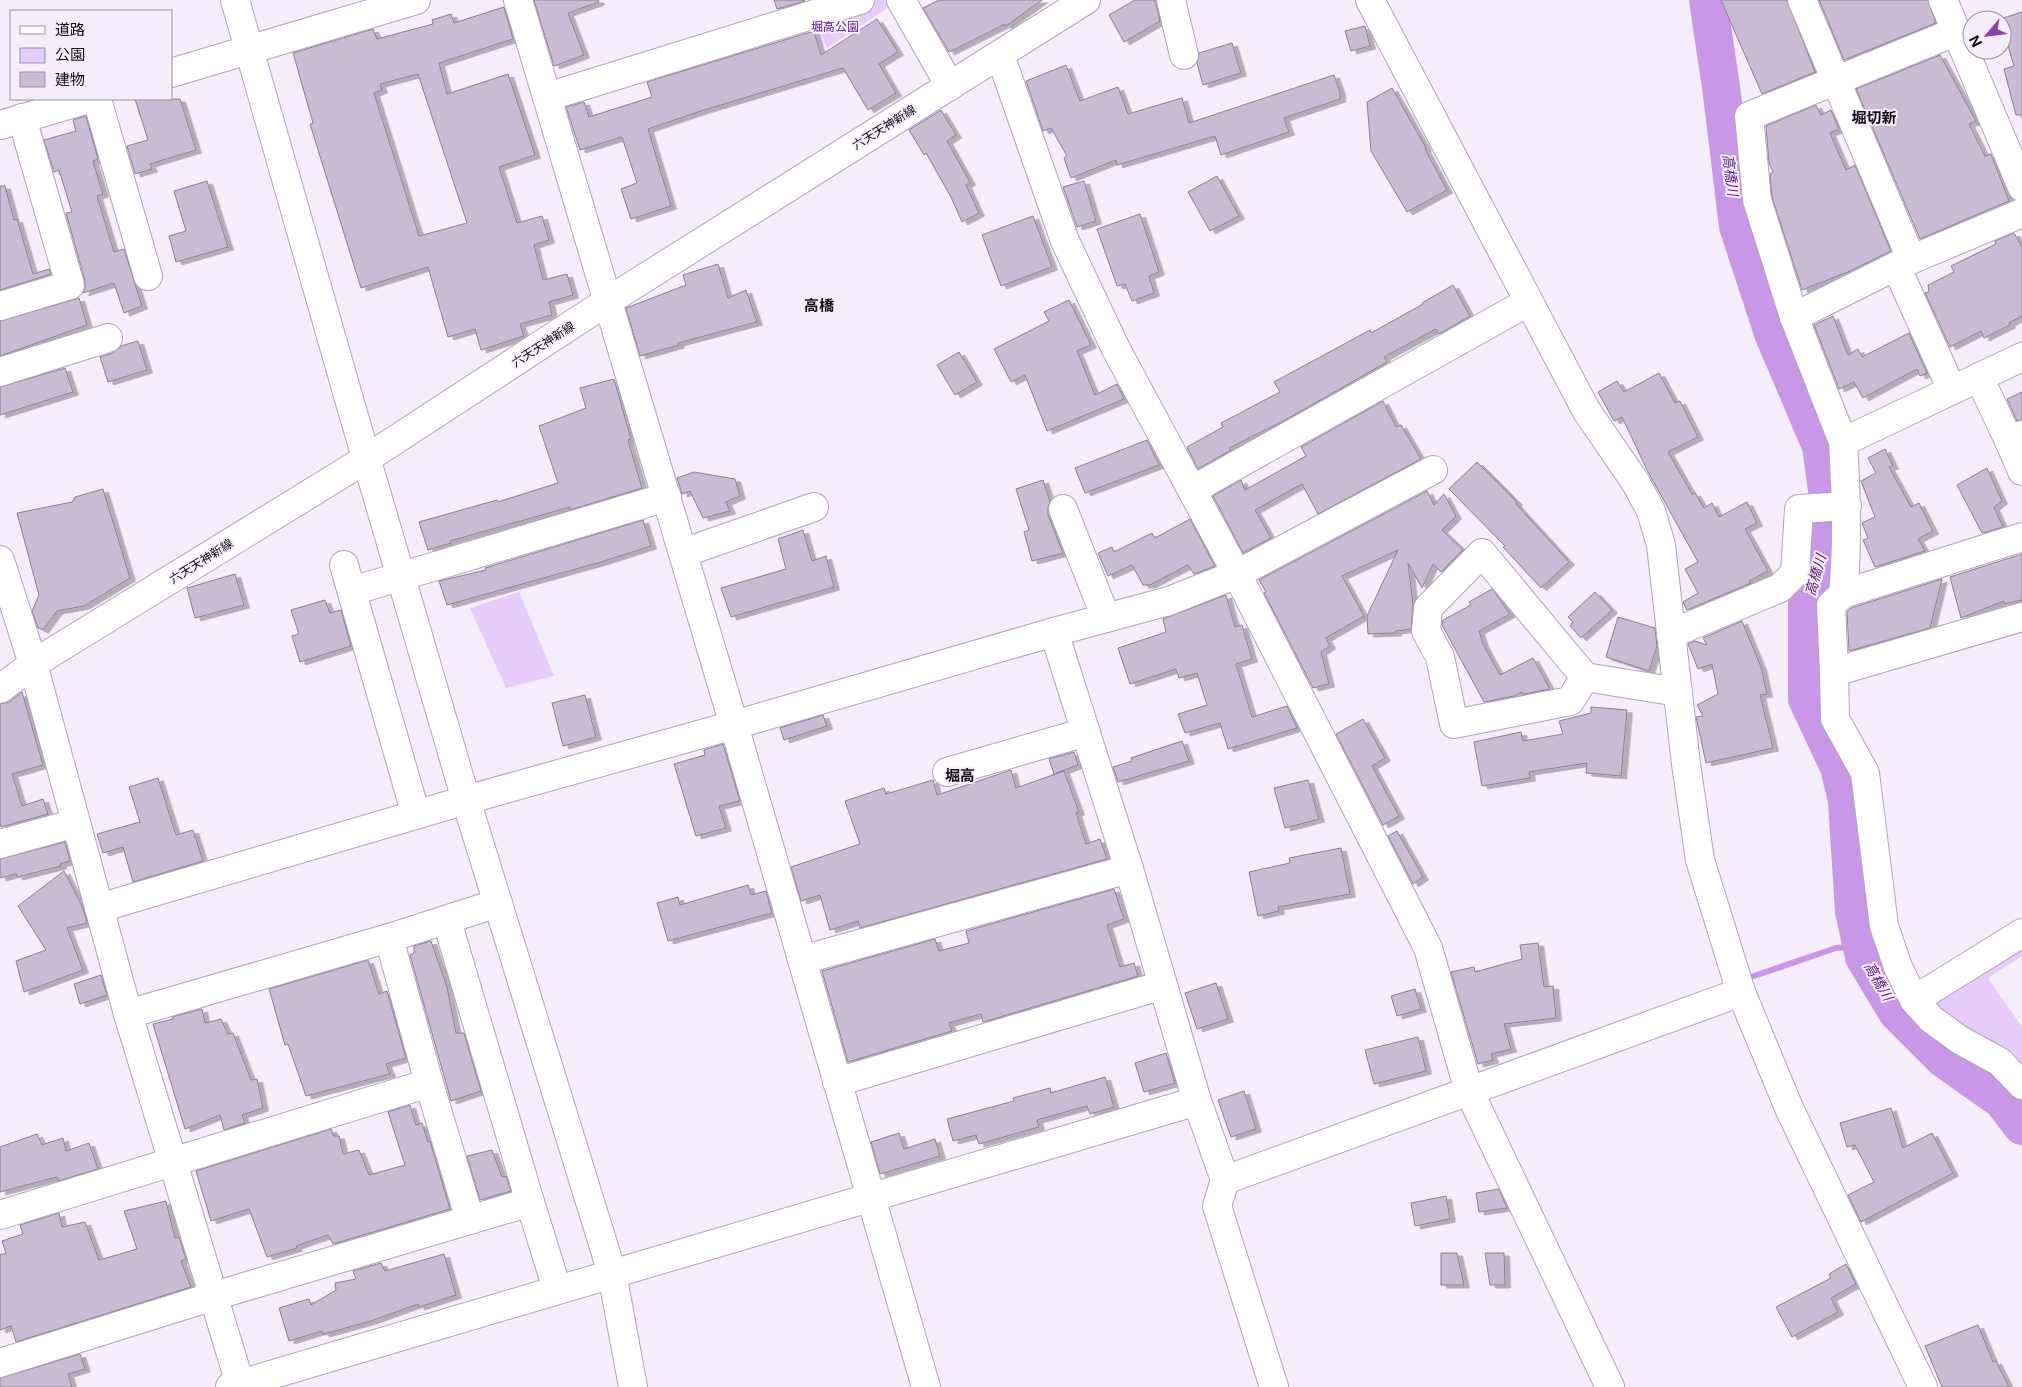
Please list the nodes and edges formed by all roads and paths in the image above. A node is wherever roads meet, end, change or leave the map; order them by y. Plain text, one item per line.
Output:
1 (235, 0) edge
2 (416, 0) edge
3 (518, 0) edge
4 (860, 0) edge
5 (901, 0) edge
6 (1086, 0) edge
7 (1170, 0) edge
8 (1370, 0) edge
9 (1802, 0) edge
10 (1943, 0) edge
11 (1955, 32) junction
12 (248, 50) junction
13 (1000, 55) junction
14 (1184, 55) dead end
15 (172, 73) edge
16 (1835, 80) junction
17 (950, 86) junction
18 (547, 97) junction
19 (85, 100) edge
20 (97, 100) edge
21 (11, 122) edge
22 (2022, 187) edge
23 (2022, 213) edge
24 (1904, 262) junction
25 (148, 276) dead end
26 (608, 301) junction
27 (1528, 302) junction
28 (0, 306) edge
29 (1794, 317) junction
30 (108, 338) dead end
31 (2022, 357) edge
32 (0, 372) edge
33 (1979, 377) junction
34 (1952, 390) junction
35 (2015, 438) edge
36 (1843, 442) junction
37 (366, 459) junction
38 (1433, 470) dead end
39 (2022, 471) edge
40 (1192, 490) junction
41 (666, 497) junction
42 (1847, 506) junction
43 (814, 507) dead end
44 (1063, 509) dead end
45 (2022, 537) edge
46 (683, 553) junction
47 (0, 560) edge
48 (344, 565) dead end
49 (1237, 574) junction
50 (401, 577) junction
51 (352, 591) junction
52 (1843, 594) junction
53 (2022, 617) edge
54 (1106, 618) junction
55 (1054, 632) junction
56 (1672, 634) junction
57 (33, 664) junction
58 (1834, 672) junction
59 (1585, 677) junction
60 (0, 689) edge
61 (1678, 692) junction
62 (734, 725) junction
63 (1086, 732) junction
64 (947, 772) dead end
65 (466, 800) junction
66 (416, 815) junction
67 (76, 823) junction
68 (0, 844) edge
69 (1129, 869) junction
70 (498, 903) junction
71 (99, 908) junction
72 (447, 921) junction
73 (2022, 933) edge
74 (390, 938) junction
75 (802, 960) junction
76 (1163, 985) junction
77 (1741, 992) junction
78 (1914, 1000) junction
79 (128, 1014) junction
80 (837, 1082) junction
81 (429, 1083) junction
82 (2022, 1085) edge
83 (1469, 1091) junction
84 (1197, 1101) junction
85 (174, 1161) junction
86 (1225, 1180) junction
87 (870, 1197) junction
88 (530, 1202) junction
89 (0, 1215) edge
90 (470, 1220) junction
91 (612, 1273) junction
92 (557, 1289) junction
93 (214, 1296) junction
94 (0, 1363) edge
95 (237, 1386) edge
96 (632, 1387) edge
97 (926, 1387) edge
98 (1274, 1387) edge
99 (1610, 1387) edge
100 (1923, 1387) edge

1 - 12 street
2 - 12 street
3 - 18 street
4 - 18 street
5 - 17 street
6 - 13 street, 六天天神新線
7 - 14 street
8 - 27 street
9 - 16 street
10 - 11 street
11 - 16 street
11 - 22 street
12 - 15 street
12 - 37 street
13 - 17 street, 六天天神新線
13 - 40 street
16 - 24 street
16 - 29 street
17 - 26 street, 六天天神新線
18 - 26 street
19 - 21 street
20 - 25 street
21 - 28 street
23 - 24 street
24 - 29 street
24 - 34 street
26 - 37 street, 六天天神新線
26 - 41 street
27 - 40 street
27 - 56 street
29 - 36 street
30 - 32 street
31 - 33 street
33 - 34 street
33 - 35 street
34 - 36 street
35 - 39 street
36 - 42 street
37 - 50 street
37 - 57 street, 六天天神新線
38 - 49 street
40 - 49 street
41 - 46 street
41 - 50 street
42 - 52 street
42 - 56 street
43 - 46 street
44 - 54 street
45 - 52 street
46 - 62 street
47 - 57 street
48 - 51 street
49 - 54 street
49 - 83 street
50 - 51 street
50 - 65 street
51 - 66 street
52 - 58 street
53 - 58 street
54 - 55 street
55 - 62 street
55 - 63 street
56 - 61 street
57 - 60 street, 六天天神新線
57 - 67 street
58 - 78 street
59 - 59 street
59 - 61 street
61 - 77 street
62 - 65 street
62 - 75 street
63 - 64 street
63 - 69 street
65 - 66 street
65 - 70 street
66 - 71 street
67 - 68 street
67 - 71 street
69 - 75 street
69 - 76 street
70 - 72 street
70 - 91 street
71 - 79 street
72 - 74 street
72 - 88 street
73 - 78 street
74 - 79 street
74 - 81 street
75 - 80 street
76 - 80 street
76 - 84 street
77 - 83 street
77 - 100 street
78 - 82 street
79 - 85 street
80 - 87 street
81 - 85 street
81 - 90 street
83 - 86 street
83 - 99 street
84 - 86 street
84 - 87 street
85 - 89 street
85 - 93 street
86 - 98 street
87 - 91 street
87 - 97 street
88 - 90 street
88 - 92 street
90 - 93 street
91 - 92 street
91 - 96 street
92 - 95 street
93 - 94 street
93 - 95 street

